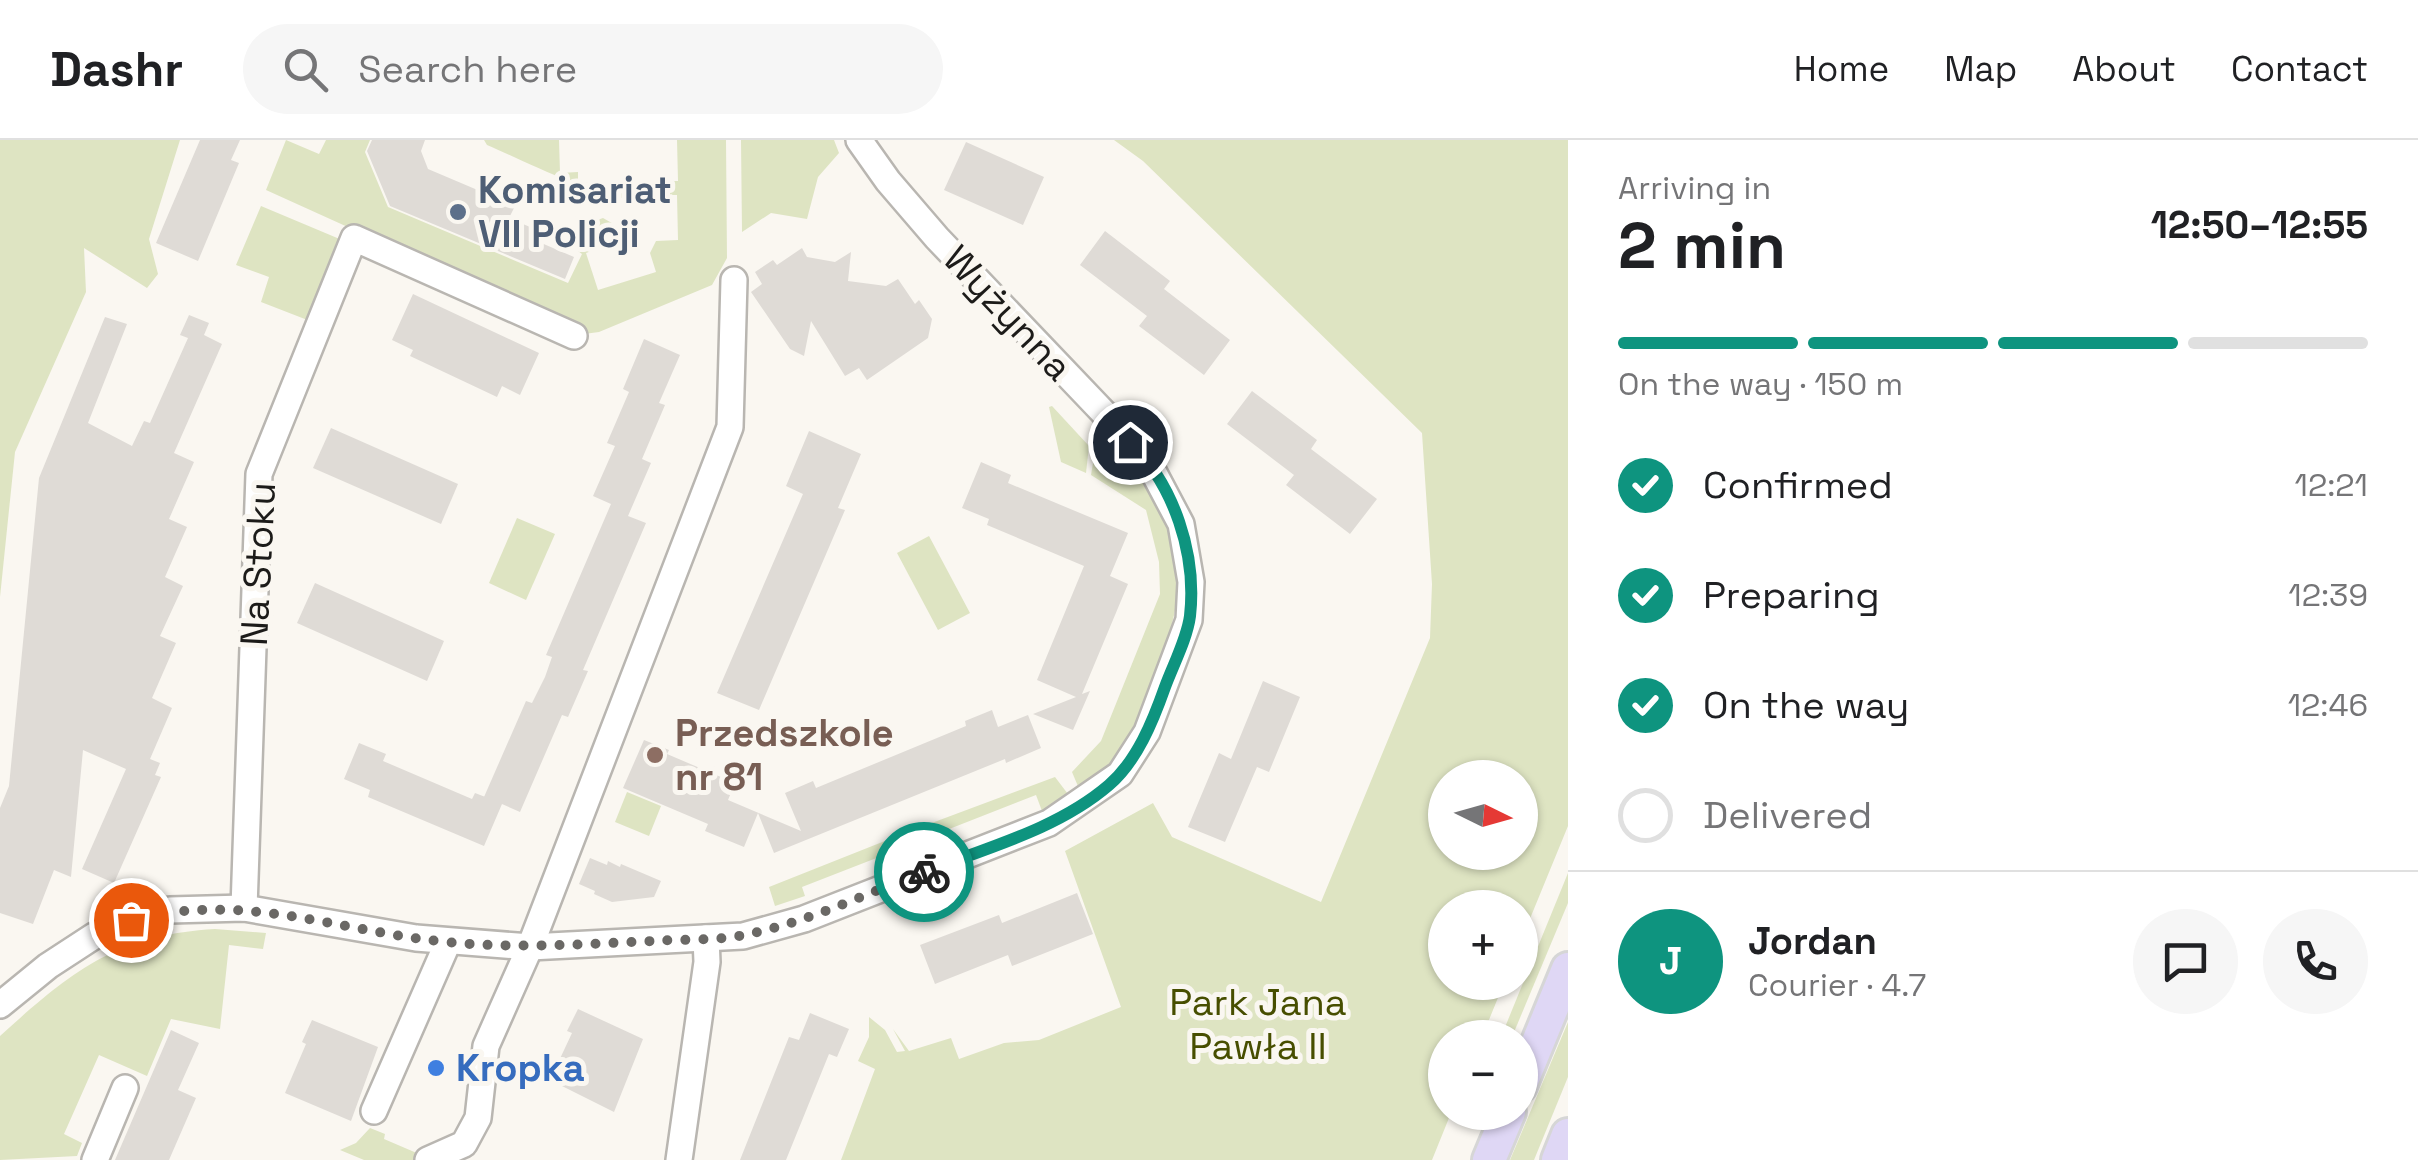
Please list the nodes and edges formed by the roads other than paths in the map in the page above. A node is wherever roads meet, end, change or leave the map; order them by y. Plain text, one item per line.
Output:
1 (859, 140) edge
2 (734, 280) dead end
3 (574, 336) dead end
4 (244, 908) junction
5 (706, 938) junction
6 (448, 942) junction
7 (530, 947) junction
8 (1568, 969) edge
9 (0, 1005) edge
10 (1538, 1042) edge
11 (125, 1088) dead end
12 (374, 1111) dead end
13 (1502, 1130) edge
14 (1568, 1135) edge
15 (95, 1160) edge
16 (428, 1160) edge
17 (679, 1160) edge
18 (1489, 1160) edge
19 (1558, 1160) edge

1 - 5 street, Wyżynna
2 - 7 street
3 - 4 street, Na Stoku
4 - 6 street, Wyżynna
4 - 9 street, Wyżynna
5 - 7 street, Wyżynna
5 - 17 street
6 - 7 street, Wyżynna
6 - 12 street
7 - 16 street
8 - 10 main road
11 - 15 street
13 - 18 main road
14 - 19 main road

